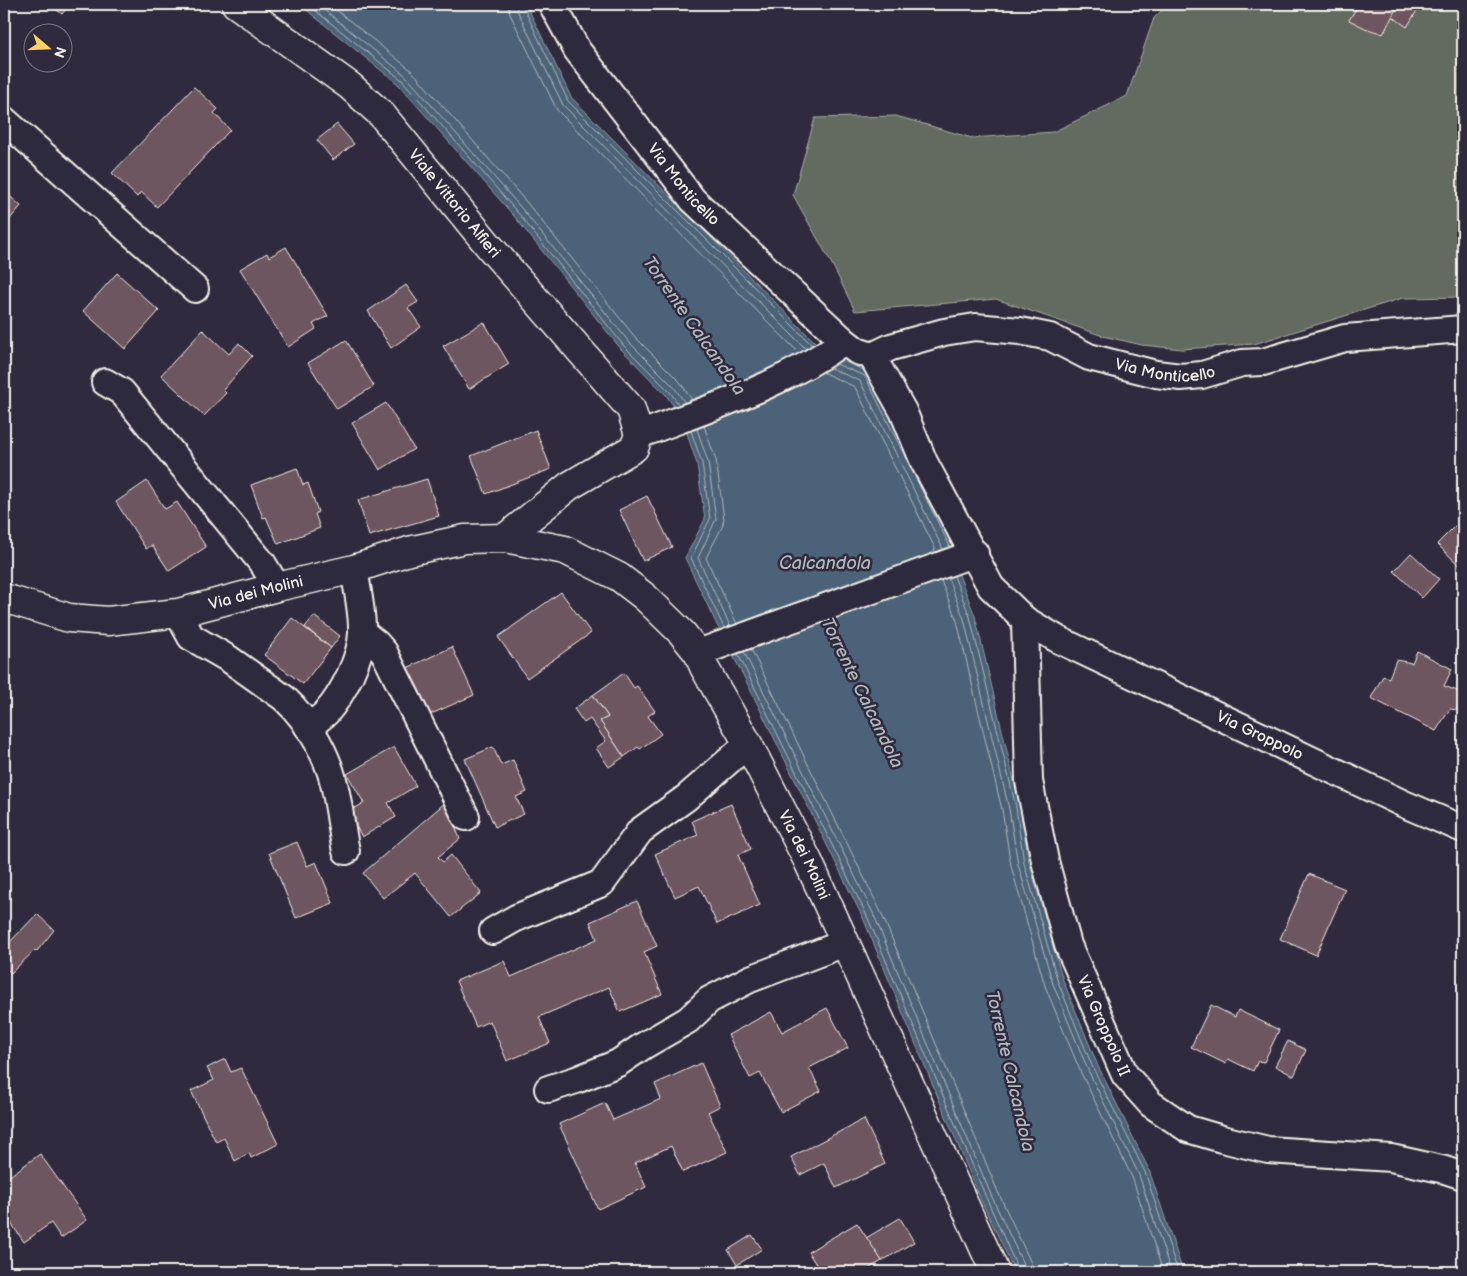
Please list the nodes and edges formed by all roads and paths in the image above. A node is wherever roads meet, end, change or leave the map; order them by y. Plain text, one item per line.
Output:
1 (236, 4) edge
2 (552, 4) edge
3 (4, 120) edge
4 (195, 289) dead end
5 (1463, 329) edge
6 (844, 341) junction
7 (872, 356) junction
8 (105, 382) dead end
9 (639, 434) junction
10 (505, 538) junction
11 (967, 556) junction
12 (354, 568) junction
13 (277, 586) junction
14 (5, 601) edge
15 (178, 613) junction
16 (1025, 620) junction
17 (362, 632) junction
18 (708, 649) junction
19 (308, 727) junction
20 (748, 744) junction
21 (466, 817) dead end
22 (1463, 828) edge
23 (346, 851) dead end
24 (493, 931) dead end
25 (845, 943) junction
26 (548, 1089) dead end
27 (1463, 1176) edge
28 (995, 1272) edge

1 - 9 street, Viale Vittorio Alfieri
2 - 6 street, Via Monticello
3 - 4 street
5 - 7 street, Via Monticello
6 - 7 street, Via Monticello
6 - 9 street
7 - 11 street, Via Groppolo
8 - 13 street
9 - 10 street
10 - 12 street, Via dei Molini
10 - 18 street, Via dei Molini
11 - 16 street, Via Groppolo
11 - 18 street
12 - 13 street, Via dei Molini
12 - 17 street
13 - 15 street, Via dei Molini
14 - 15 street, Via dei Molini
15 - 19 street
16 - 22 street, Via Groppolo
16 - 27 street, Via Groppolo II
17 - 19 street
17 - 21 street
18 - 20 street, Via dei Molini
19 - 23 street
20 - 24 street
20 - 25 street, Via dei Molini
25 - 26 street
25 - 28 street, Via dei Molini

